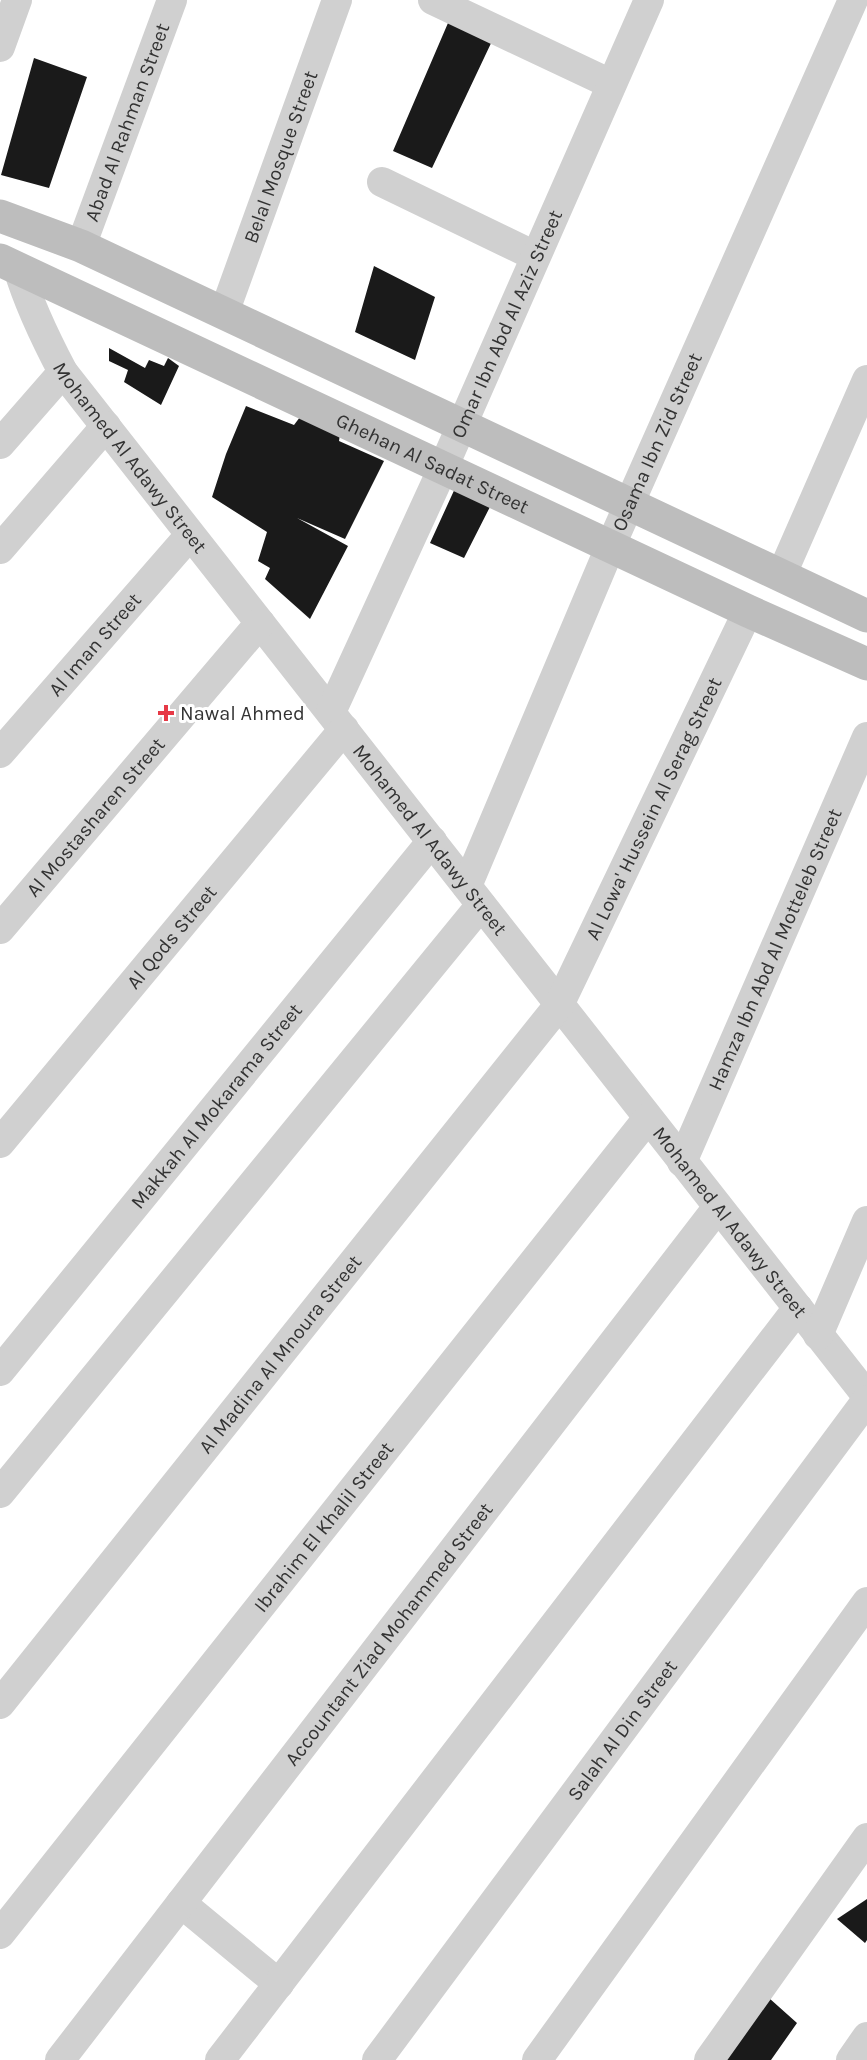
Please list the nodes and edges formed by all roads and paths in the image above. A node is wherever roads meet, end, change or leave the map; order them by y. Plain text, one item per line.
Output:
1 (17, 0) edge
2 (172, 0) edge
3 (337, 0) edge
4 (433, 0) edge
5 (649, 0) edge
6 (853, 0) edge
7 (0, 47) edge
8 (611, 84) junction
9 (382, 182) dead end
10 (0, 216) edge
11 (81, 246) junction
12 (535, 256) junction
13 (9, 264) edge
14 (224, 313) junction
15 (63, 372) junction
16 (867, 380) edge
17 (461, 425) junction
18 (106, 426) junction
19 (0, 444) edge
20 (443, 468) junction
21 (630, 504) junction
22 (190, 535) junction
23 (611, 545) junction
24 (0, 549) edge
25 (781, 576) junction
26 (748, 611) junction
27 (867, 616) edge
28 (260, 623) junction
29 (867, 664) edge
30 (337, 721) junction
31 (867, 737) edge
32 (0, 753) edge
33 (432, 841) junction
34 (474, 896) junction
35 (0, 929) edge
36 (559, 1005) junction
37 (648, 1118) junction
38 (0, 1143) edge
39 (682, 1162) junction
40 (718, 1207) junction
41 (867, 1221) edge
42 (798, 1308) junction
43 (818, 1335) junction
44 (0, 1371) edge
45 (867, 1398) edge
46 (0, 1493) edge
47 (867, 1602) edge
48 (0, 1704) edge
49 (867, 1838) edge
50 (181, 1903) junction
51 (0, 1934) edge
52 (279, 1984) junction
53 (867, 2037) edge
54 (60, 2060) edge
55 (220, 2060) edge
56 (377, 2060) edge
57 (537, 2060) edge
58 (709, 2060) edge
59 (851, 2060) edge

1 - 7 street
2 - 11 street, Abad Al Rahman Street
3 - 14 street, Belal Mosque Street
4 - 8 street
5 - 8 street, Omar Ibn Abd Al Aziz Street
6 - 21 street, Osama Ibn Zid Street
8 - 12 street, Omar Ibn Abd Al Aziz Street
9 - 12 street
10 - 11 main road
11 - 14 main road
12 - 17 street, Omar Ibn Abd Al Aziz Street
13 - 15 street, Mohamed Al Adawy Street
13 - 20 main road, Ghehan Al Sadat Street
14 - 17 main road
15 - 18 street, Mohamed Al Adawy Street
15 - 19 street
16 - 25 street
17 - 20 street, Omar Ibn Abd Al Aziz Street
17 - 21 main road
18 - 22 street, Mohamed Al Adawy Street
18 - 24 street
20 - 23 main road, Ghehan Al Sadat Street
20 - 30 street, Omar Ibn Abd Al Aziz Street
21 - 23 street, Osama Ibn Zid Street
21 - 25 main road
22 - 28 street, Mohamed Al Adawy Street
22 - 32 street, Al Iman Street
23 - 26 main road, Ghehan Al Sadat Street
23 - 34 street, Osama Ibn Zid Street
25 - 27 main road
26 - 29 main road, Ghehan Al Sadat Street
26 - 36 street, Al Lowa' Hussein Al Serag Street
28 - 30 street, Mohamed Al Adawy Street
28 - 35 street, Al Mostasharen Street
30 - 33 street, Mohamed Al Adawy Street
30 - 38 street, Al Qods Street
31 - 39 street, Hamza Ibn Abd Al Motteleb Street
33 - 34 street, Mohamed Al Adawy Street
33 - 44 street, Makkah Al Mokarama Street
34 - 36 street, Mohamed Al Adawy Street
34 - 46 street, Osama Ibn Zid Street
36 - 37 street, Mohamed Al Adawy Street
36 - 48 street, Al Madina Al Mnoura Street
37 - 39 street, Mohamed Al Adawy Street
37 - 51 street, Ibrahim El Khalil Street
39 - 40 street, Mohamed Al Adawy Street
40 - 42 street, Mohamed Al Adawy Street
40 - 50 street, Accountant Ziad Mohammed Street
41 - 43 street
42 - 43 street, Mohamed Al Adawy Street
42 - 52 street
43 - 45 street, Mohamed Al Adawy Street
45 - 56 street, Salah Al Din Street
47 - 57 street
49 - 58 street
50 - 52 street
50 - 54 street, Accountant Ziad Mohammed Street
52 - 55 street
53 - 59 street

